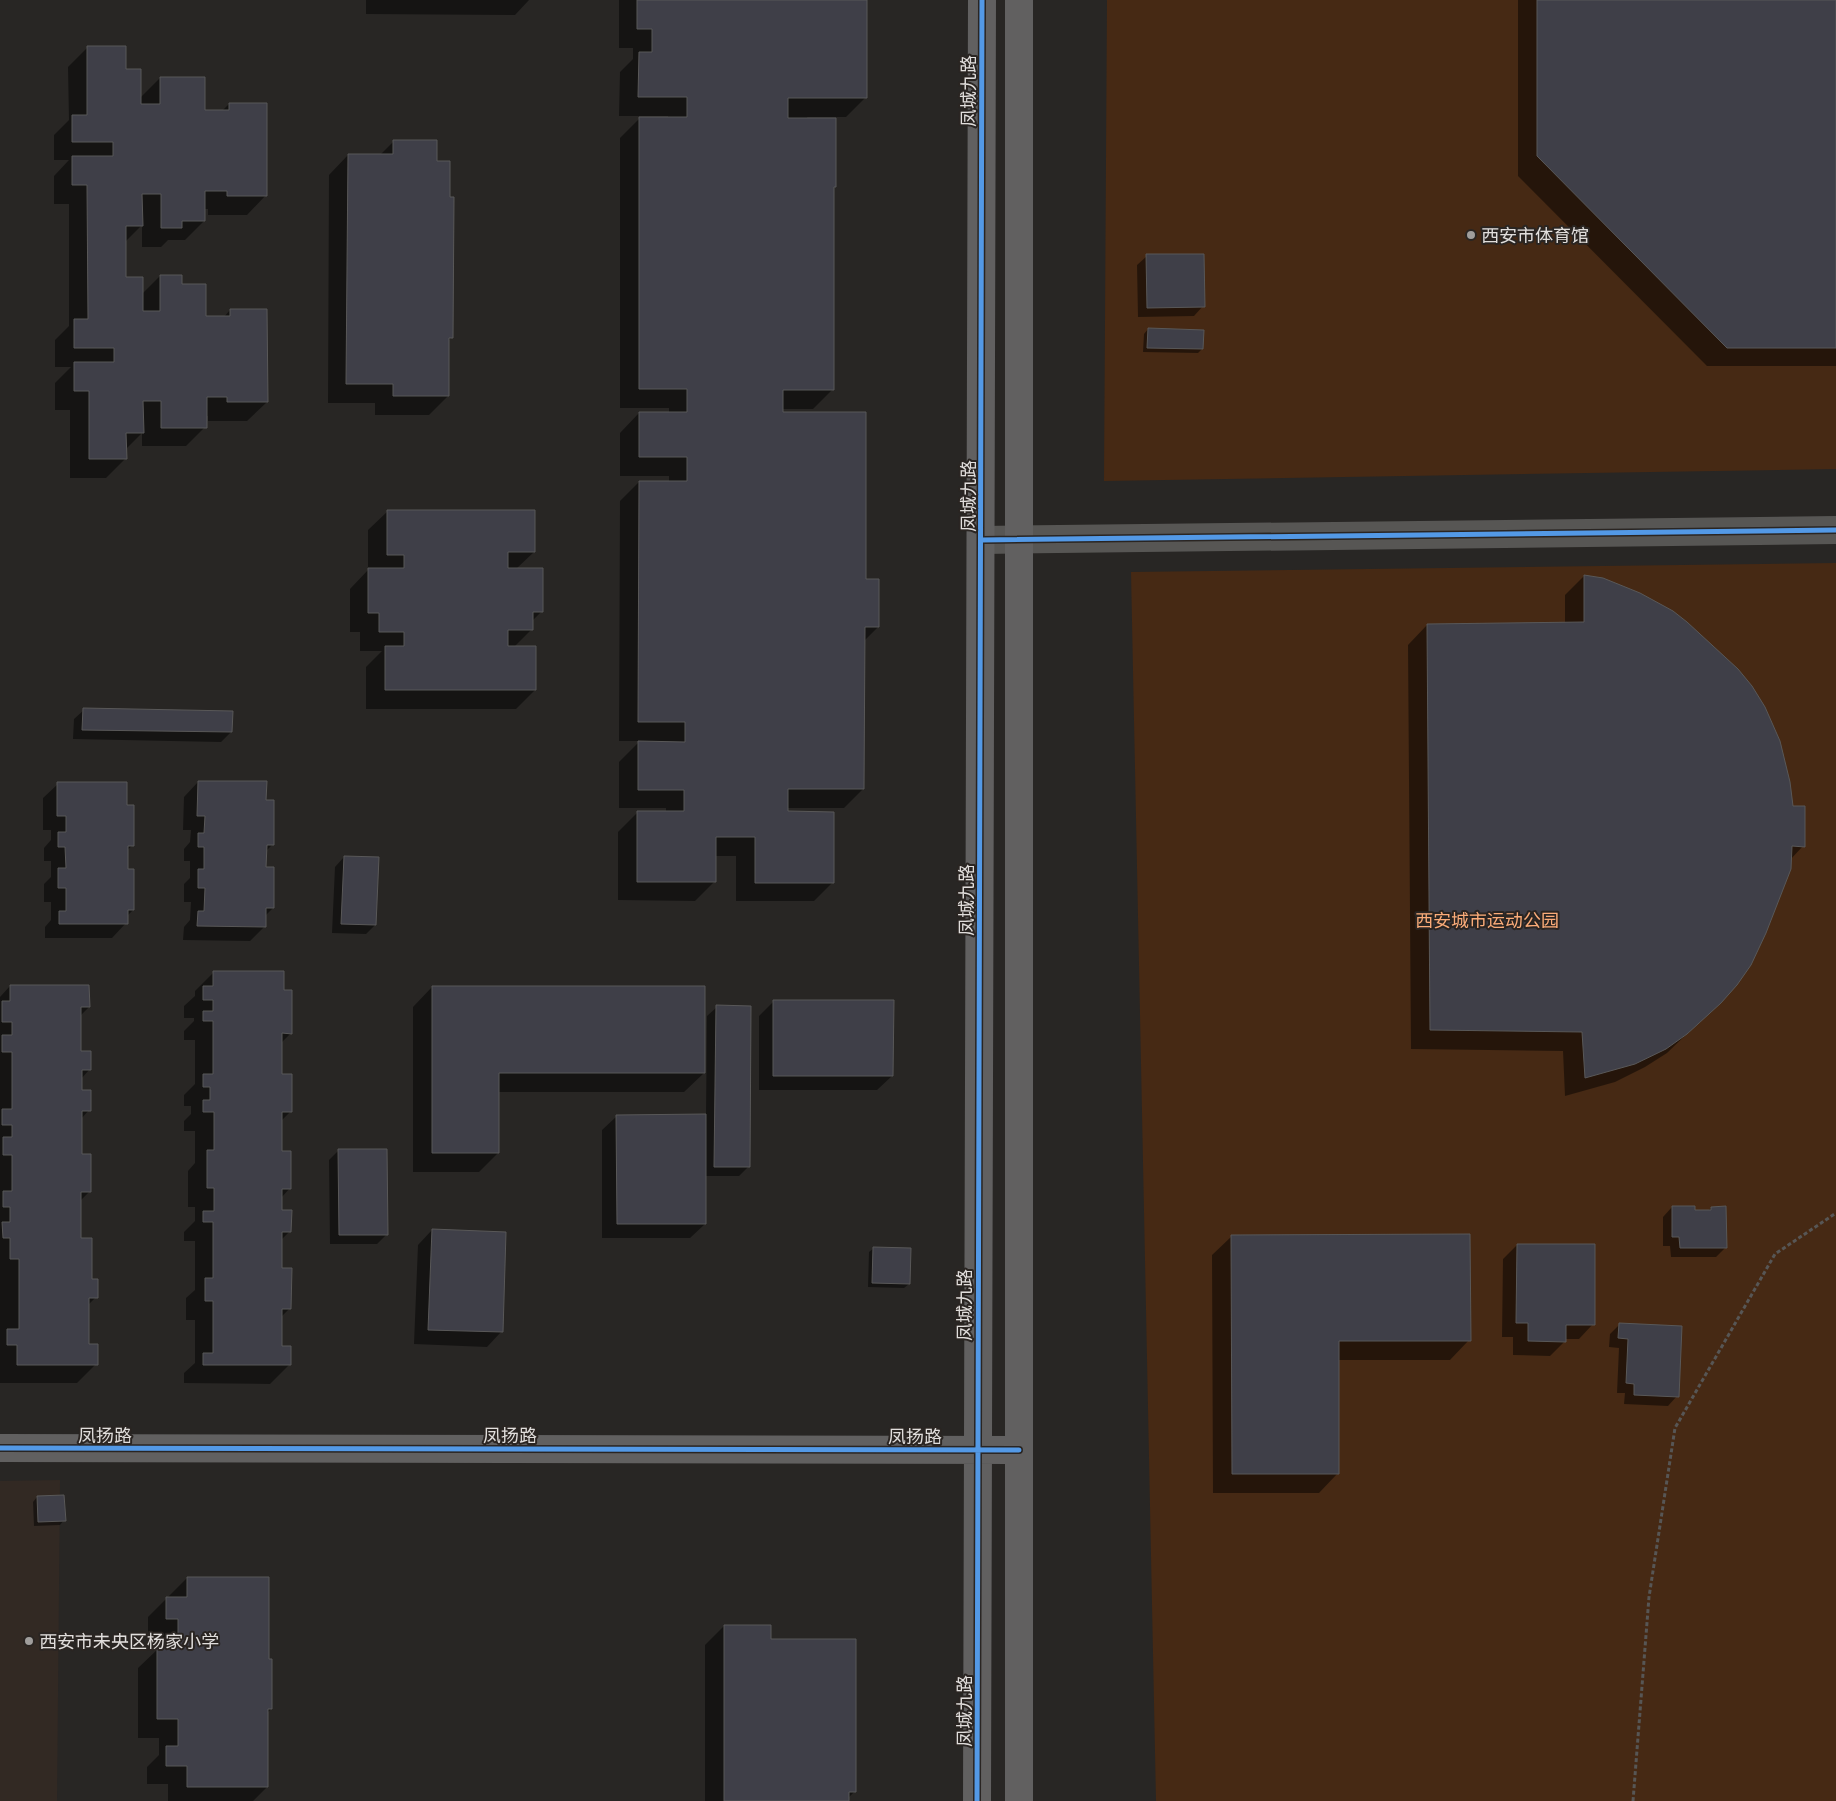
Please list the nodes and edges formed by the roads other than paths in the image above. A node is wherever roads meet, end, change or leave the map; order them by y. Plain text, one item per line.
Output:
1 (982, 0) edge
2 (1019, 0) edge
3 (1836, 530) edge
4 (982, 540) junction
5 (1018, 540) junction
6 (0, 1448) edge
7 (977, 1450) junction
8 (1019, 1450) junction
9 (978, 1801) edge
10 (1019, 1801) edge

1 - 4 street, 凤城九路
2 - 5 street
3 - 5 street
4 - 5 street
4 - 7 street, 凤城九路
5 - 8 street
6 - 7 street, 凤扬路
7 - 8 street, 凤扬路
7 - 9 street, 凤城九路
8 - 10 street

